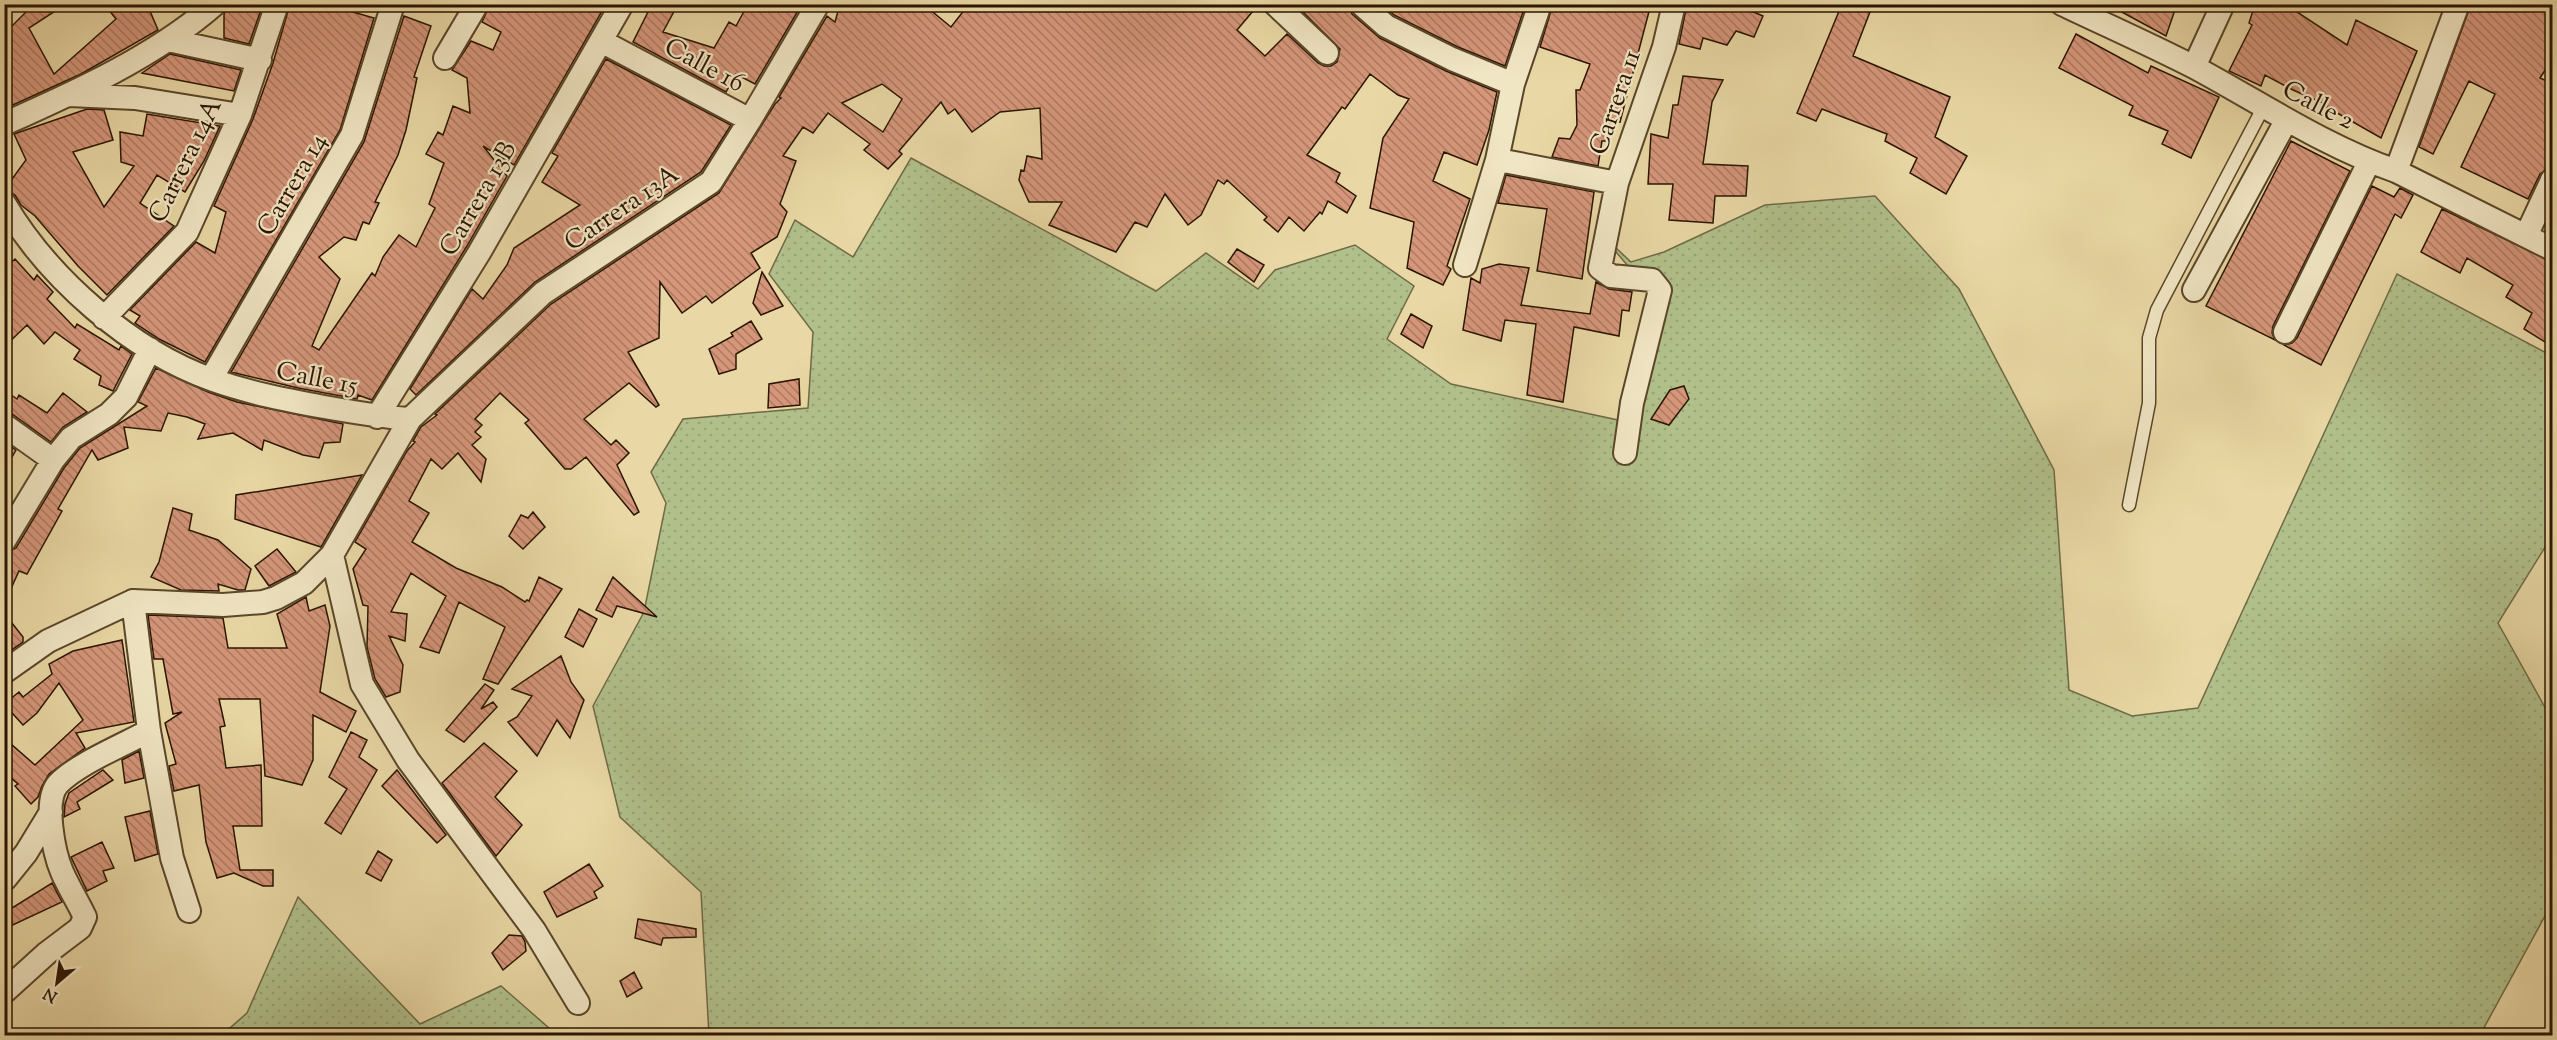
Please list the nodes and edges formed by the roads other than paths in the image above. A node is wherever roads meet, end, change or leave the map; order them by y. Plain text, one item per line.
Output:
1 (215, 4) edge
2 (277, 4) edge
3 (393, 4) edge
4 (477, 4) edge
5 (622, 4) edge
6 (818, 4) edge
7 (1275, 4) edge
8 (1361, 4) edge
9 (1540, 4) edge
10 (1674, 4) edge
11 (2062, 4) edge
12 (2223, 4) edge
13 (2458, 4) edge
14 (168, 40) junction
15 (601, 41) junction
16 (1327, 53) dead end
17 (445, 57) dead end
18 (260, 60) junction
19 (2194, 67) junction
20 (1513, 84) junction
21 (69, 95) junction
22 (2263, 108) junction
23 (240, 115) junction
24 (750, 120) junction
25 (2286, 121) junction
26 (4, 124) edge
27 (1509, 162) dead end
28 (2369, 162) junction
29 (2396, 171) junction
30 (2553, 180) edge
31 (1617, 183) junction
32 (4, 203) edge
33 (2526, 236) junction
34 (2553, 249) edge
35 (1465, 265) dead end
36 (2194, 290) dead end
37 (104, 318) junction
38 (2285, 332) dead end
39 (150, 349) junction
40 (211, 379) junction
41 (378, 417) junction
42 (410, 419) junction
43 (4, 425) edge
44 (1625, 453) dead end
45 (53, 460) junction
46 (2129, 505) dead end
47 (4, 540) edge
48 (332, 555) junction
49 (133, 601) junction
50 (4, 672) edge
51 (149, 731) junction
52 (51, 812) junction
53 (5, 879) edge
54 (189, 911) dead end
55 (4, 992) edge
56 (578, 1003) dead end

1 - 14 street
2 - 18 street, Carrera 14A
3 - 40 street, Carrera 14
4 - 17 street
5 - 15 street, Carrera 13B
6 - 24 street, Carrera 13A
7 - 16 street
8 - 20 street
9 - 20 street
10 - 31 street, Carrera 11
11 - 19 street, Calle 2
12 - 19 street
13 - 29 street
14 - 18 street
14 - 21 street
15 - 24 street, Calle 16
15 - 41 street, Carrera 13B
18 - 23 street, Carrera 14A
19 - 22 street, Calle 2
20 - 35 street
21 - 23 street
21 - 26 street
22 - 25 street, Calle 2
22 - 46 lane
23 - 37 street, Carrera 14A
24 - 42 street, Carrera 13A
25 - 28 street, Calle 2
25 - 36 street
27 - 31 street
28 - 29 street, Calle 2
28 - 38 street
29 - 33 street, Calle 2
30 - 33 street
31 - 44 street, Carrera 11
32 - 37 street, Calle 15
33 - 34 street, Calle 2
37 - 39 street, Calle 15
39 - 40 street, Calle 15
39 - 45 street
40 - 41 street, Calle 15
41 - 42 street, Calle 15
42 - 48 street
43 - 45 street
45 - 47 street
48 - 49 street
48 - 56 street
49 - 50 street
49 - 51 street
51 - 52 street
51 - 54 street
52 - 53 street
52 - 55 street

